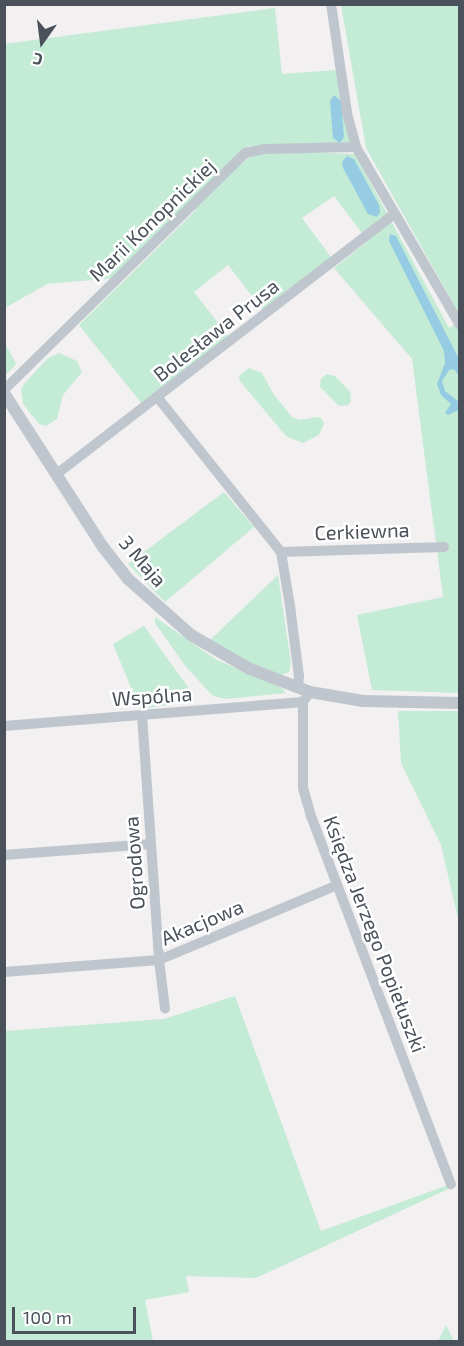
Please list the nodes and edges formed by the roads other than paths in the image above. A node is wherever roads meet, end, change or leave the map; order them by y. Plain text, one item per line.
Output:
1 (331, 4) edge
2 (356, 147) junction
3 (394, 214) junction
4 (459, 325) edge
5 (4, 391) edge
6 (158, 398) junction
7 (58, 473) junction
8 (444, 547) dead end
9 (281, 552) junction
10 (304, 694) junction
11 (459, 703) edge
12 (142, 715) junction
13 (4, 726) edge
14 (151, 844) junction
15 (4, 855) edge
16 (335, 886) junction
17 (159, 960) junction
18 (4, 972) edge
19 (165, 1009) dead end
20 (451, 1184) dead end

1 - 2 street
2 - 3 street
2 - 5 street, Marii Konopnickiej
3 - 4 street
3 - 6 street, Bolesława Prusa
5 - 7 street, 3 Maja
6 - 7 street, Bolesława Prusa
6 - 9 street, Księdza Jerzego Popiełuszki
7 - 10 street, 3 Maja
8 - 9 street, Cerkiewna
9 - 10 street, Księdza Jerzego Popiełuszki
10 - 11 street, 3 Maja
10 - 12 street, Wspólna
10 - 16 street, Księdza Jerzego Popiełuszki
12 - 13 street, Wspólna
12 - 14 street, Ogrodowa
14 - 15 street
14 - 17 street, Ogrodowa
16 - 17 street, Akacjowa
16 - 20 street, Księdza Jerzego Popiełuszki
17 - 18 street, Akacjowa
17 - 19 street, Ogrodowa

